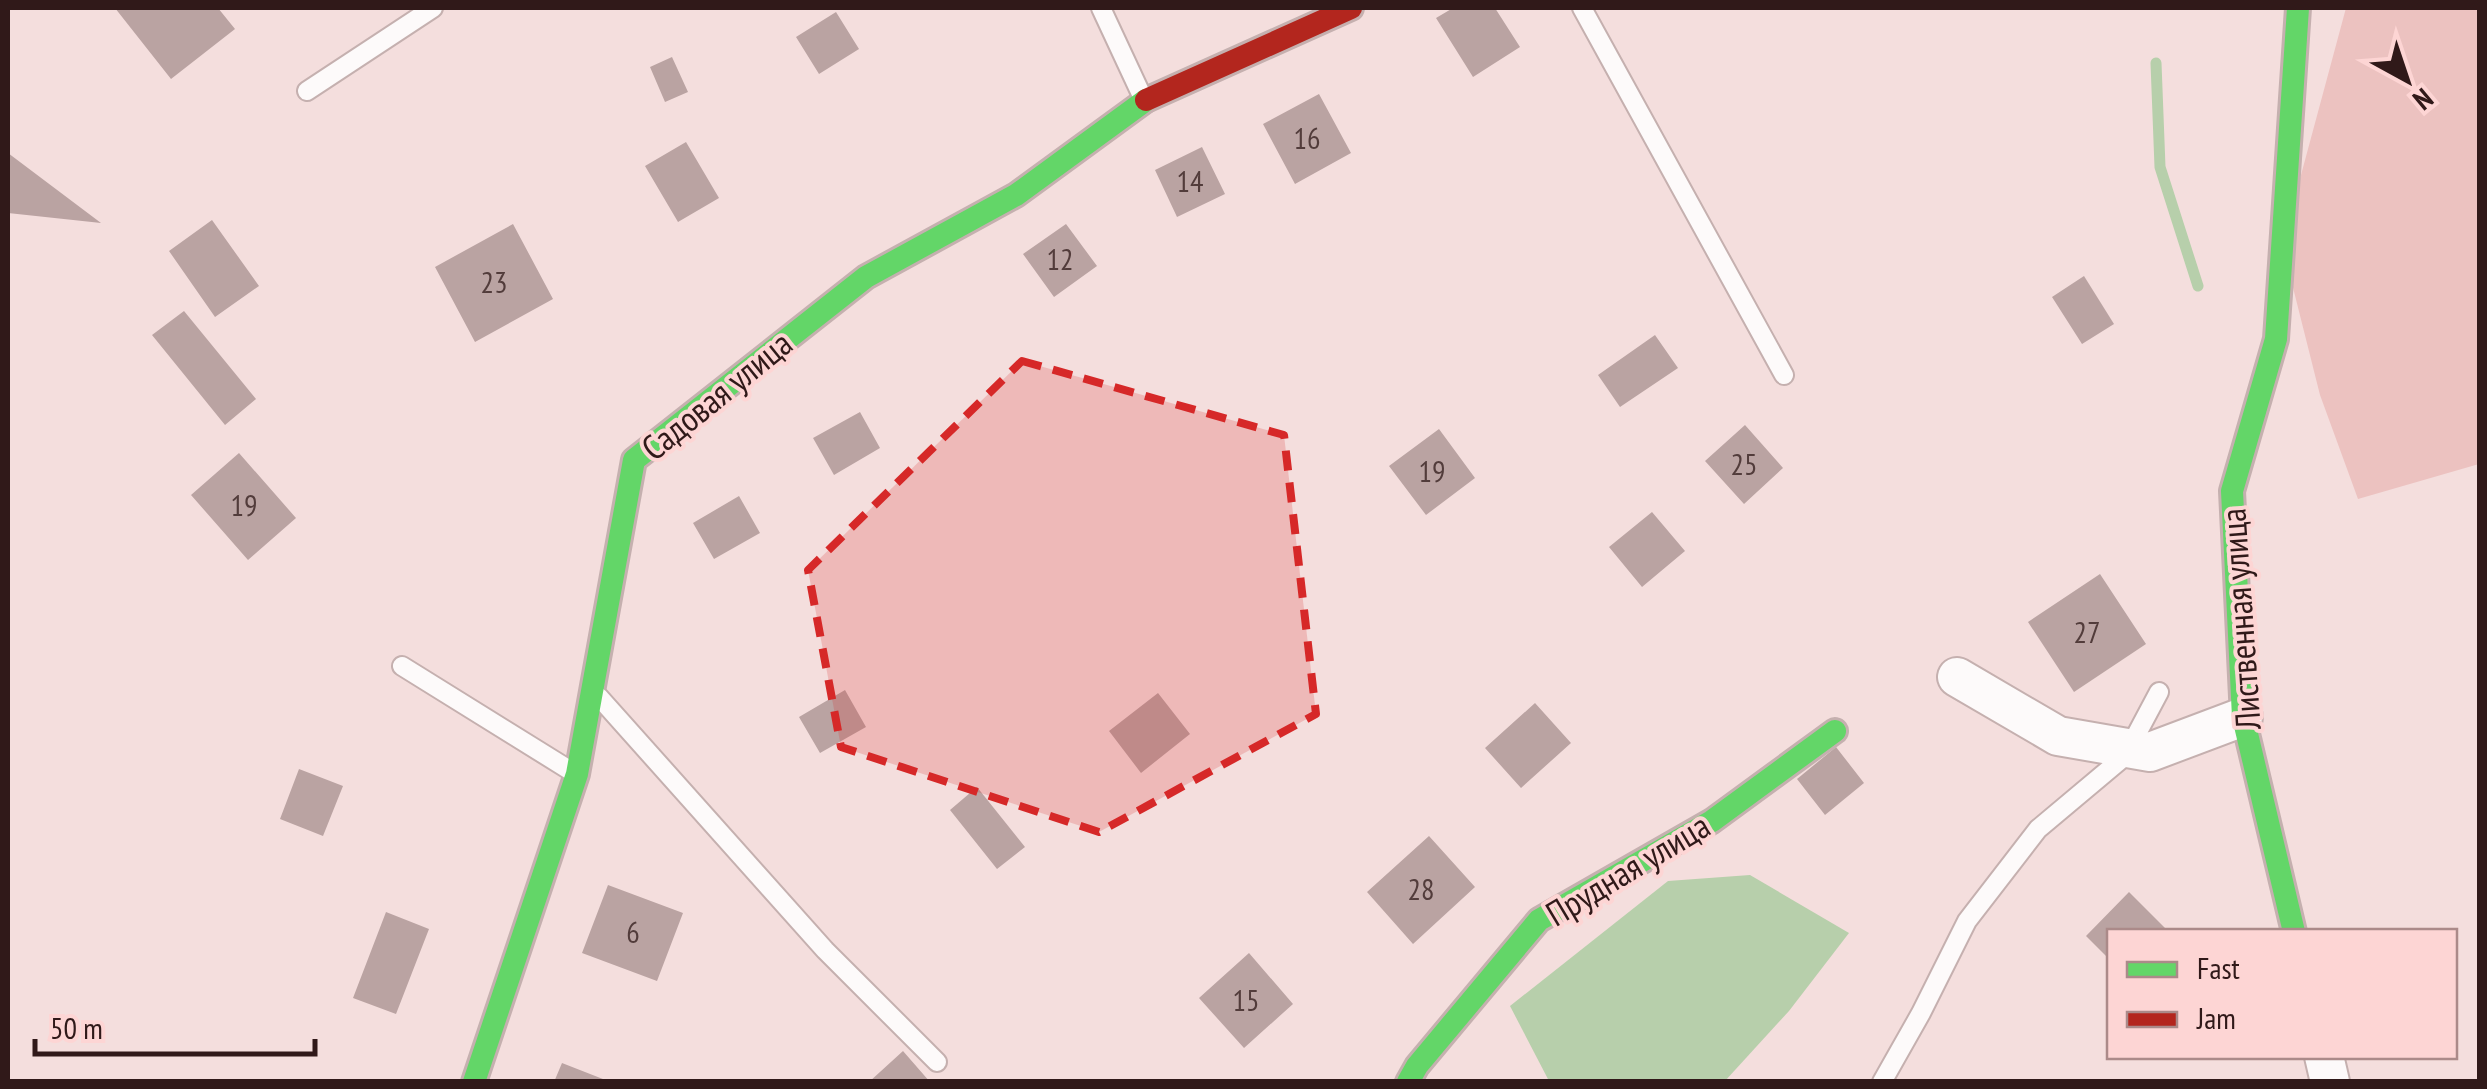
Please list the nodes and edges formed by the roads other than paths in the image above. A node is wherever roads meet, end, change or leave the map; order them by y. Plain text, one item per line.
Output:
1 (433, 8) edge
2 (1101, 8) edge
3 (1351, 8) edge
4 (1582, 8) edge
5 (2298, 8) edge
6 (307, 92) dead end
7 (1145, 101) junction
8 (1784, 376) dead end
9 (402, 666) dead end
10 (1956, 677) dead end
11 (592, 690) junction
12 (2159, 692) dead end
13 (2243, 717) junction
14 (1834, 731) dead end
15 (2130, 748) junction
16 (577, 774) junction
17 (2293, 929) edge
18 (937, 1062) dead end
19 (474, 1082) edge
20 (1408, 1082) edge
21 (1882, 1082) edge

1 - 6 lane
2 - 7 lane
3 - 7 street, Садовая улица
4 - 8 lane
5 - 13 street, Лиственная улица
7 - 11 street, Садовая улица
9 - 16 lane
10 - 15 street
11 - 16 street, Садовая улица
11 - 18 lane
12 - 15 lane
13 - 15 street
13 - 17 street, Лиственная улица
14 - 20 street, Прудная улица
15 - 21 lane
16 - 19 street, Садовая улица

